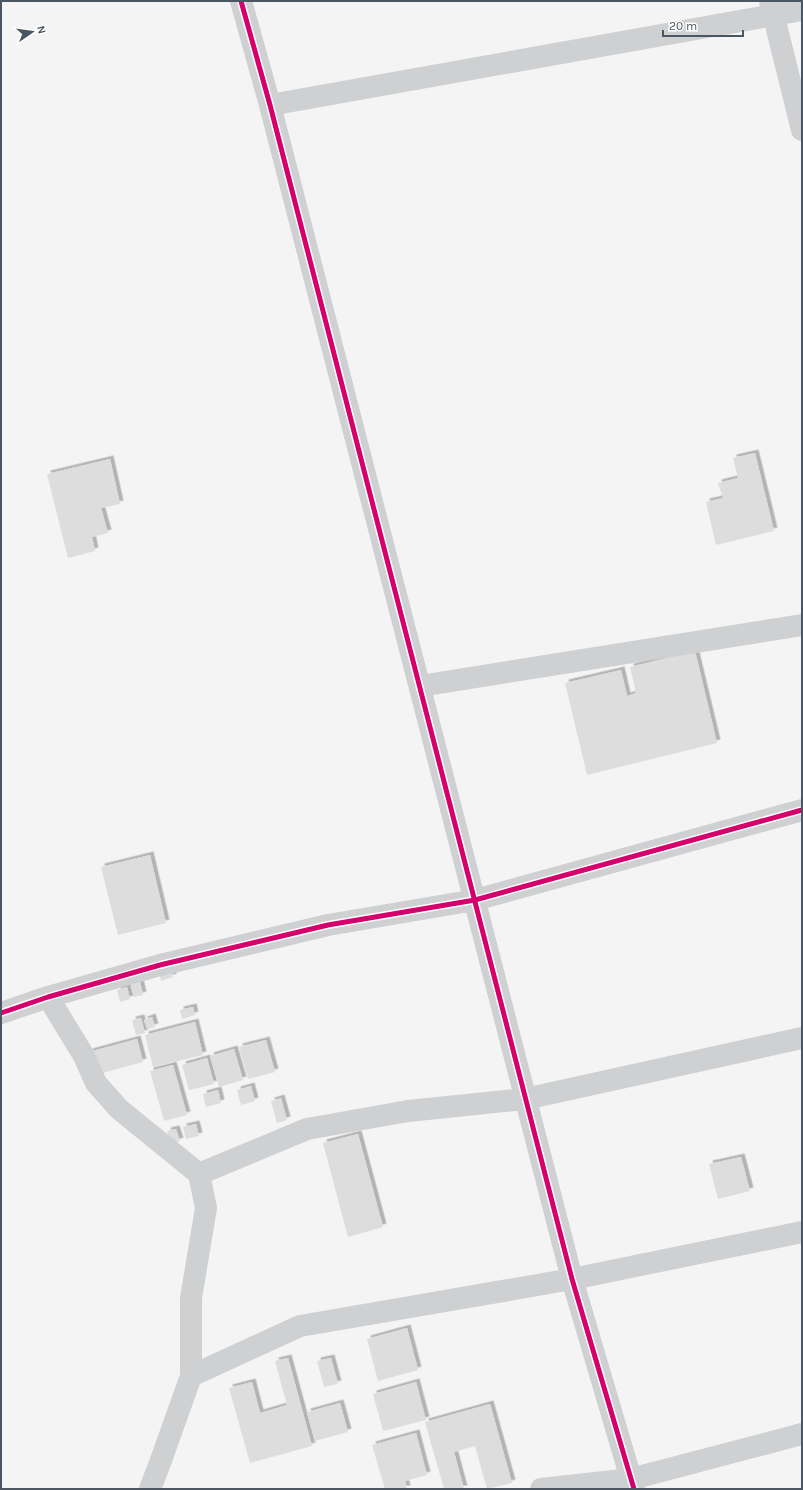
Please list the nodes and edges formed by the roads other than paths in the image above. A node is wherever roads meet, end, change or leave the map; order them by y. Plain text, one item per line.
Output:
1 (241, 1) edge
2 (772, 8) edge
3 (802, 10) edge
4 (270, 105) junction
5 (802, 130) edge
6 (802, 625) edge
7 (420, 686) junction
8 (802, 810) edge
9 (475, 900) junction
10 (48, 997) junction
11 (1, 1013) edge
12 (802, 1038) edge
13 (525, 1099) junction
14 (199, 1174) junction
15 (802, 1232) edge
16 (572, 1279) junction
17 (191, 1376) junction
18 (802, 1434) edge
19 (633, 1484) edge
20 (150, 1489) edge
21 (541, 1489) edge

1 - 4 street
2 - 3 street
2 - 4 street
2 - 5 street
4 - 7 street
6 - 7 street
7 - 9 street
8 - 9 street
9 - 10 street
9 - 13 street
10 - 11 street
10 - 14 street
12 - 13 street
13 - 14 street
13 - 16 street
14 - 17 street
15 - 16 street
16 - 17 street
16 - 19 street
17 - 20 street
18 - 19 street
19 - 21 street

